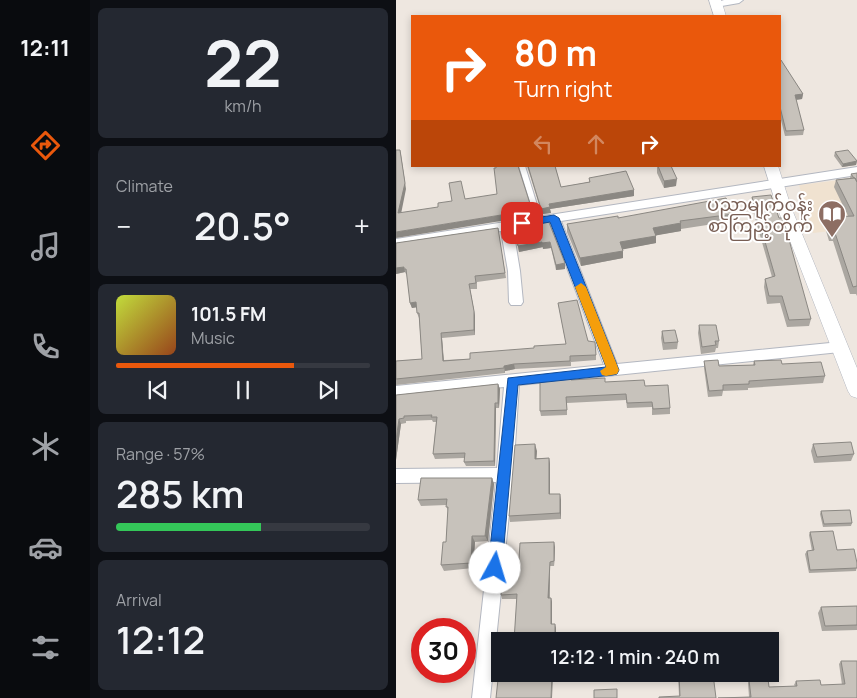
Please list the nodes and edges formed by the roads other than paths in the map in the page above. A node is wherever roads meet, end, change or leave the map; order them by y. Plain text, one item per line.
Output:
1 (739, 0) edge
2 (716, 2) edge
3 (720, 15) edge
4 (522, 167) edge
5 (771, 167) edge
6 (857, 171) edge
7 (776, 183) junction
8 (554, 218) junction
9 (539, 221) junction
10 (506, 226) junction
11 (396, 244) edge
12 (516, 302) dead end
13 (840, 348) junction
14 (613, 370) junction
15 (512, 381) junction
16 (857, 391) edge
17 (396, 392) edge
18 (505, 475) junction
19 (396, 476) edge
20 (481, 698) edge

1 - 2 street
2 - 3 street
4 - 9 lane
5 - 7 street
6 - 7 street
7 - 8 street
7 - 13 street
8 - 9 street
8 - 14 street
9 - 10 street
10 - 11 street
10 - 12 street
13 - 14 street
13 - 16 street
14 - 15 street
15 - 17 street
15 - 18 street
18 - 19 street
18 - 20 street

